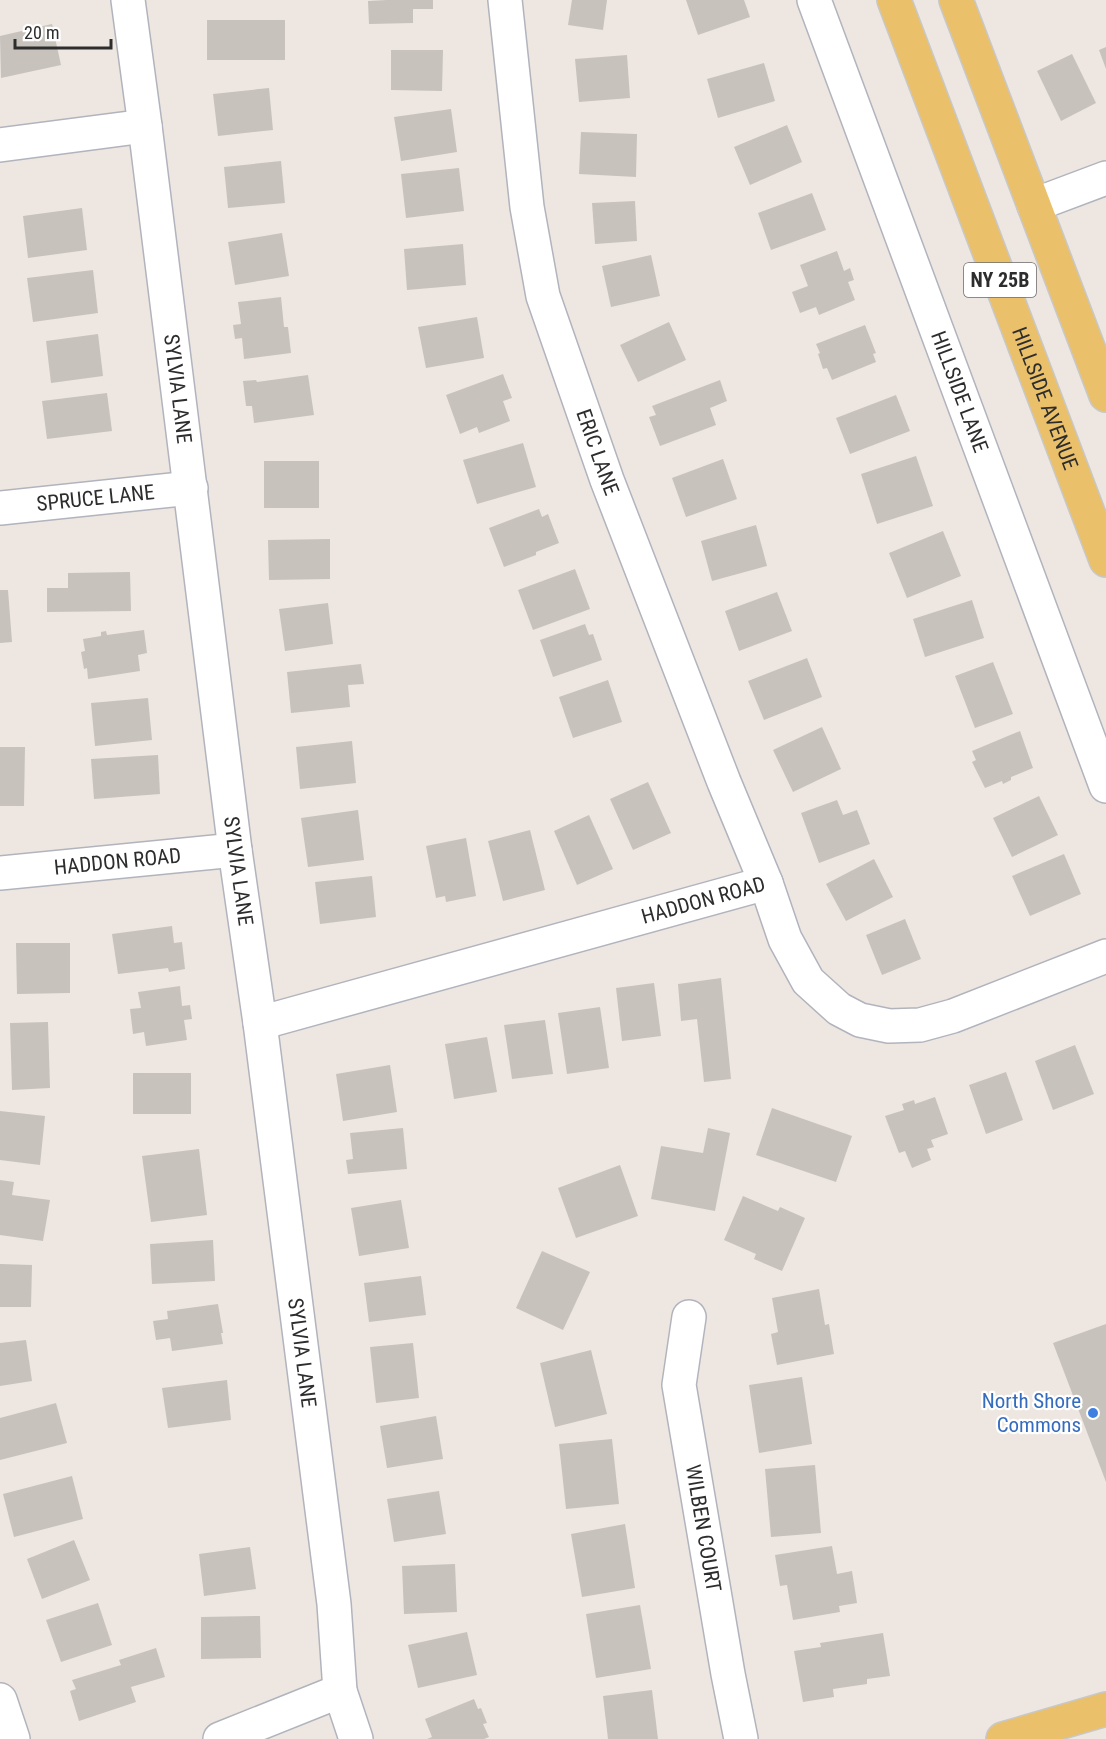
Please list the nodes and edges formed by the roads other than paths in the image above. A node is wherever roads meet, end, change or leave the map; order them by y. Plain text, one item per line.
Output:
1 (128, 0) edge
2 (505, 0) edge
3 (814, 0) edge
4 (894, 0) edge
5 (956, 0) edge
6 (145, 126) junction
7 (0, 145) edge
8 (1106, 178) edge
9 (1034, 205) junction
10 (1106, 395) edge
11 (191, 488) junction
12 (0, 508) edge
13 (1106, 560) edge
14 (1106, 786) edge
15 (235, 850) junction
16 (0, 873) edge
17 (766, 884) junction
18 (1106, 956) edge
19 (260, 1023) junction
20 (689, 1317) dead end
21 (340, 1690) junction
22 (0, 1700) edge
23 (1106, 1709) edge
24 (13, 1739) edge
25 (220, 1739) edge
26 (356, 1739) edge
27 (741, 1739) edge
28 (1003, 1739) edge

1 - 6 street, SYLVIA LANE
2 - 17 street, ERIC LANE
3 - 14 street, HILLSIDE LANE
4 - 13 main road, HILLSIDE AVENUE / NY 25B
5 - 9 main road, NY 25B
6 - 7 street
6 - 11 street, SYLVIA LANE
8 - 9 street
9 - 10 main road, NY 25B
11 - 12 street, SPRUCE LANE
11 - 15 street, SYLVIA LANE
15 - 16 street, HADDON ROAD
15 - 19 street, SYLVIA LANE
17 - 18 street, HADDON ROAD
17 - 19 street, HADDON ROAD
19 - 21 street, SYLVIA LANE
20 - 27 street, WILBEN COURT
21 - 25 street
21 - 26 street, SYLVIA LANE
22 - 24 street
23 - 28 main road

